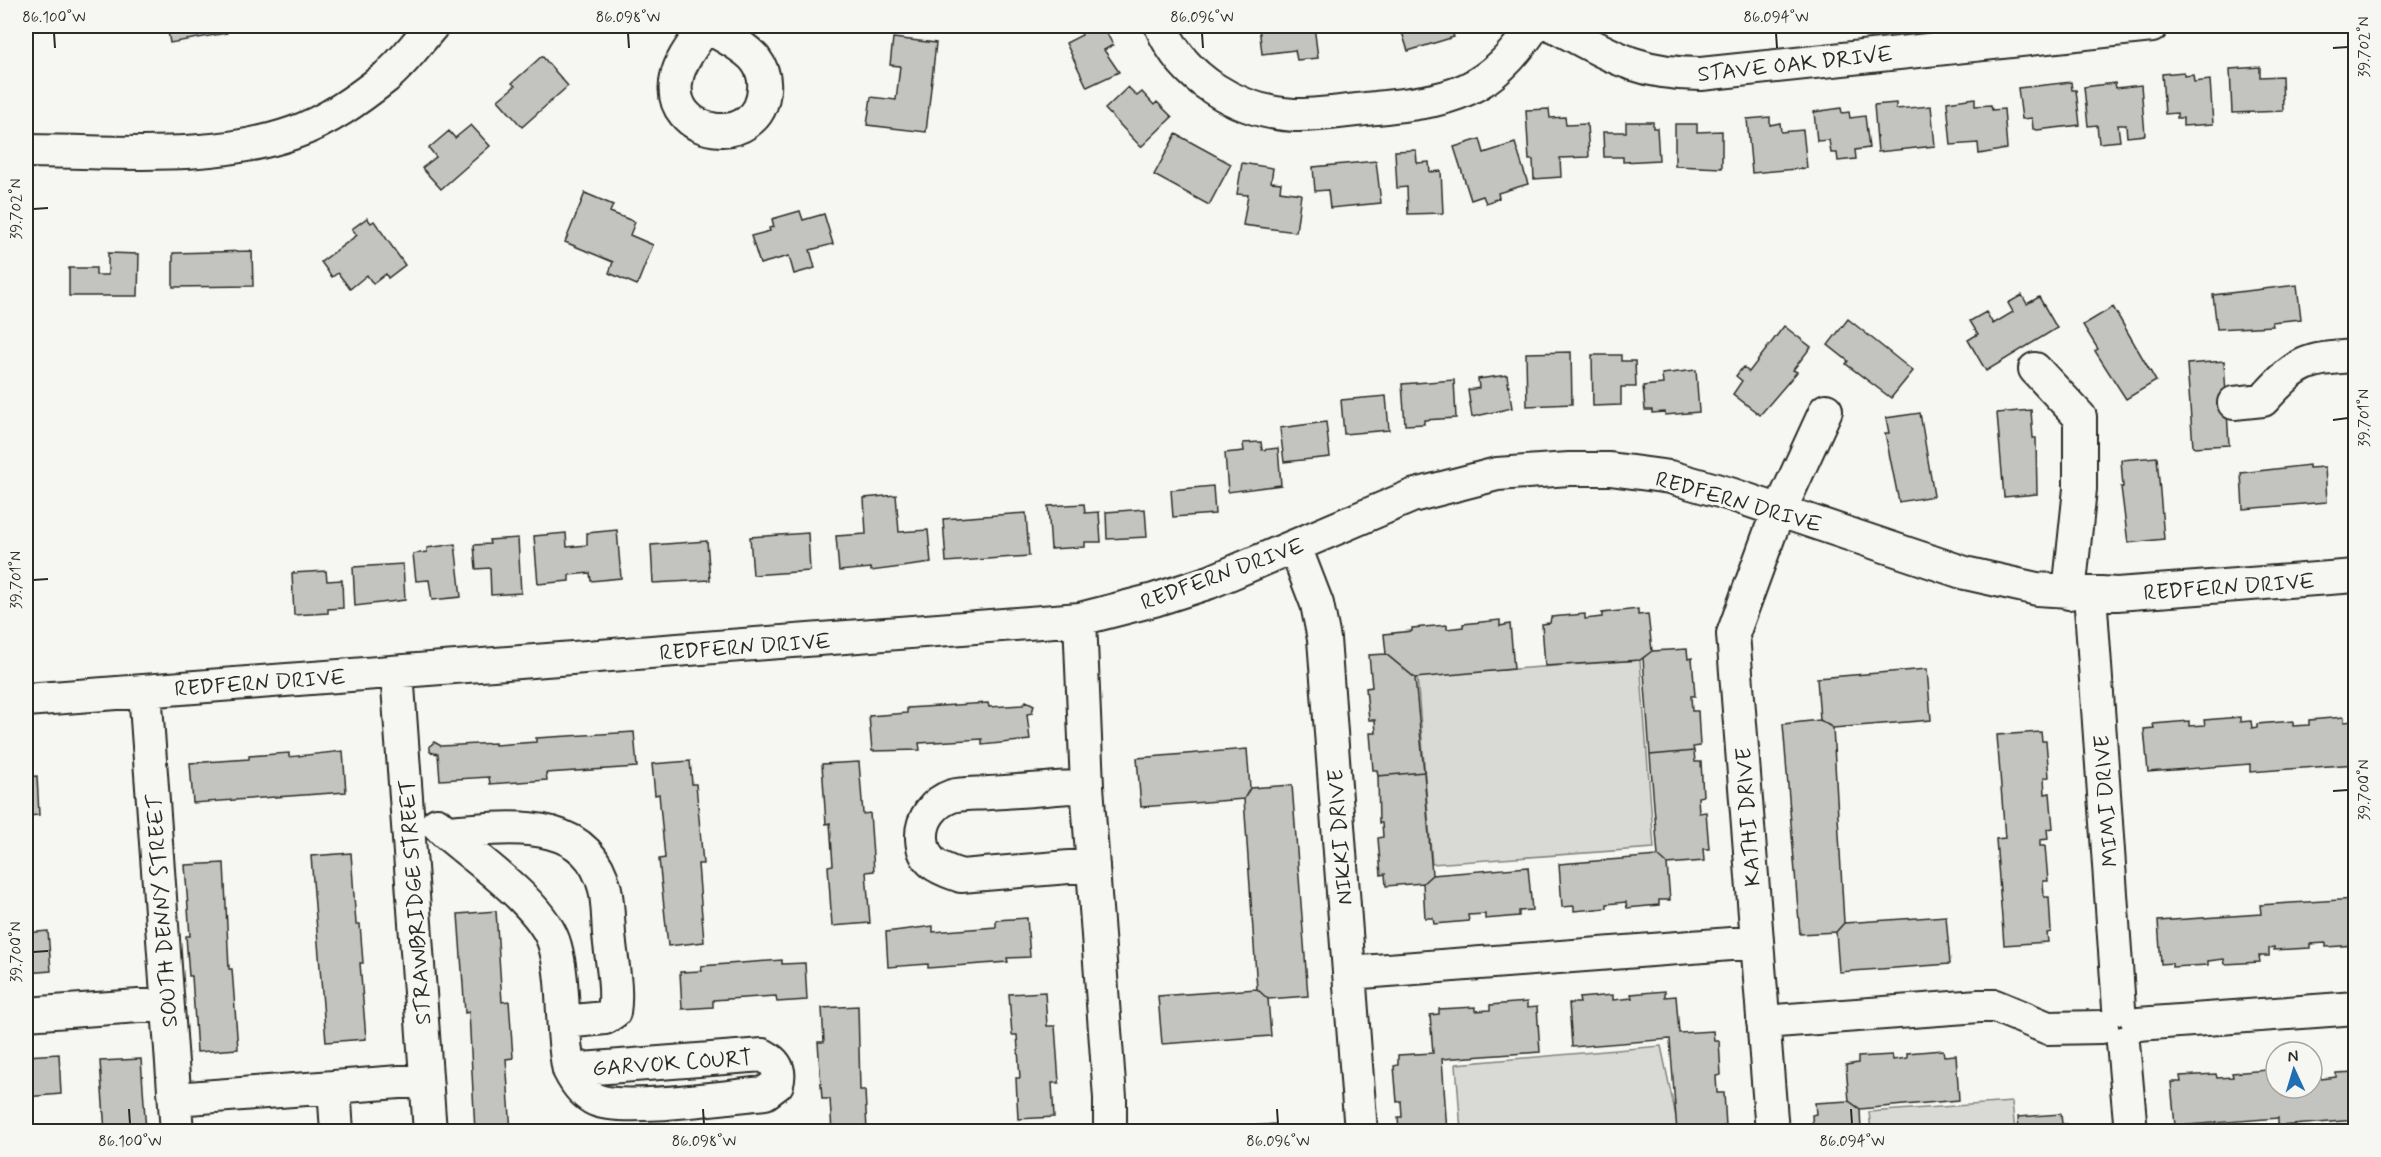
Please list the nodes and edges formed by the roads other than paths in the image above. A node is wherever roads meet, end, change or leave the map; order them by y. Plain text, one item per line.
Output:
1 (432, 26) edge
2 (1161, 26) edge
3 (1534, 26) edge
4 (1555, 26) edge
5 (2152, 26) edge
6 (26, 151) edge
7 (2355, 356) edge
8 (2035, 369) dead end
9 (2234, 403) dead end
10 (1826, 410) dead end
11 (1780, 511) junction
12 (1295, 547) junction
13 (2355, 576) edge
14 (2079, 593) junction
15 (1080, 619) junction
16 (397, 672) junction
17 (145, 691) junction
18 (26, 700) edge
19 (1087, 786) junction
20 (406, 799) junction
21 (445, 832) junction
22 (1093, 865) junction
23 (1757, 942) junction
24 (1349, 973) junction
25 (167, 1004) junction
26 (2355, 1008) edge
27 (26, 1014) edge
28 (564, 1022) junction
29 (1763, 1022) junction
30 (2121, 1026) junction
31 (569, 1070) junction
32 (426, 1080) junction
33 (334, 1087) junction
34 (174, 1099) junction
35 (177, 1131) edge
36 (337, 1131) edge
37 (430, 1131) edge
38 (1110, 1131) edge
39 (1361, 1131) edge
40 (1772, 1131) edge
41 (2131, 1131) edge

1 - 6 street
2 - 3 street
4 - 5 street, STAVE OAK DRIVE
7 - 9 street
8 - 14 street, MIMI DRIVE
10 - 11 street, KATHI DRIVE
11 - 12 street, REDFERN DRIVE
11 - 14 street, REDFERN DRIVE
11 - 23 street, KATHI DRIVE
12 - 15 street, REDFERN DRIVE
12 - 24 street, NIKKI DRIVE
13 - 14 street, REDFERN DRIVE
14 - 30 street, MIMI DRIVE
15 - 16 street, REDFERN DRIVE
15 - 19 street
16 - 17 street, REDFERN DRIVE
16 - 20 street, STRAWBRIDGE STREET
17 - 18 street, REDFERN DRIVE
17 - 25 street, SOUTH DENNY STREET
19 - 22 street
19 - 22 street
20 - 21 street, GARVOK COURT
20 - 32 street, STRAWBRIDGE STREET
21 - 28 street, GARVOK COURT
21 - 28 street
22 - 38 street
23 - 24 street
23 - 29 street, KATHI DRIVE
24 - 39 street, NIKKI DRIVE
25 - 27 street
25 - 34 street, SOUTH DENNY STREET
26 - 30 street
28 - 31 street, GARVOK COURT
29 - 30 street
29 - 40 street, KATHI DRIVE
30 - 41 street, MIMI DRIVE
31 - 31 street, GARVOK COURT
32 - 33 street
32 - 37 street, STRAWBRIDGE STREET
33 - 34 street
33 - 36 street
34 - 35 street, SOUTH DENNY STREET

